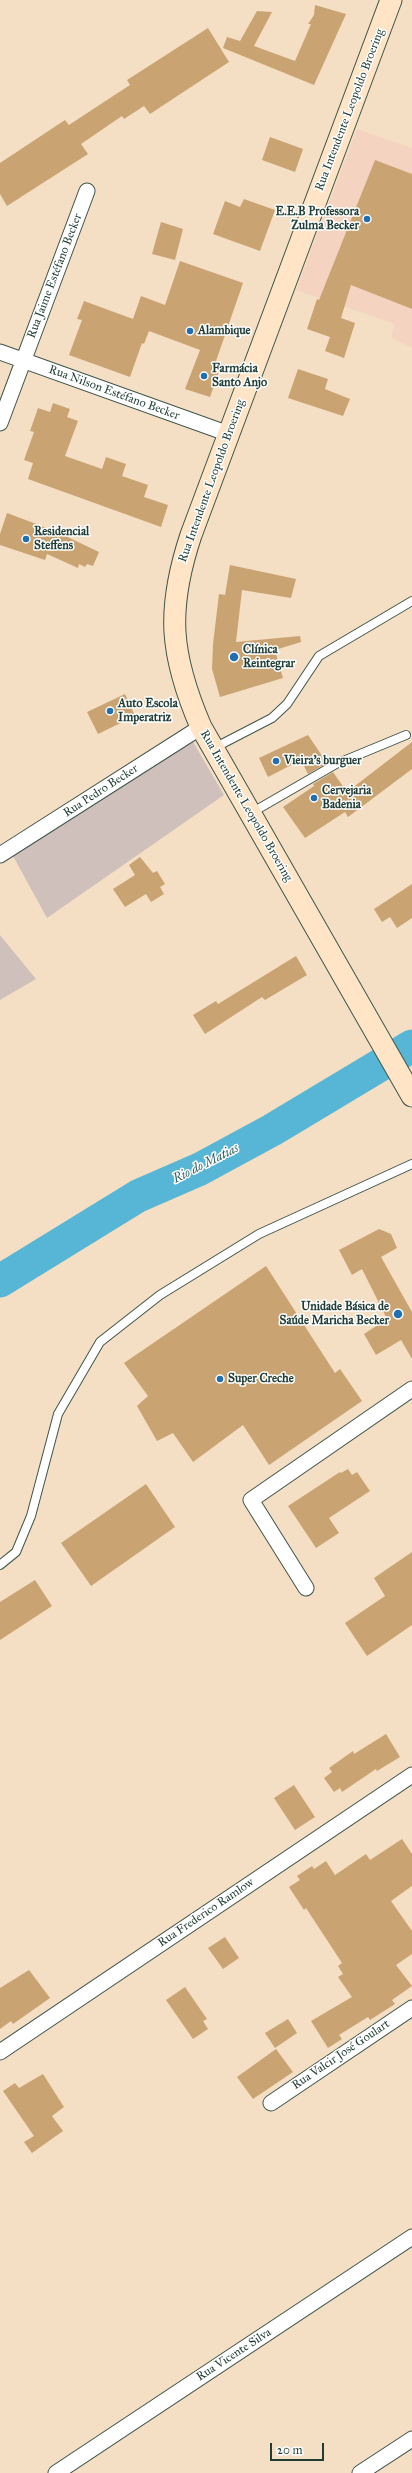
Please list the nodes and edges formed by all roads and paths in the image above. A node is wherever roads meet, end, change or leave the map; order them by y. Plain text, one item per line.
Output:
1 (391, 0) edge
2 (87, 191) dead end
3 (0, 352) edge
4 (23, 361) junction
5 (0, 423) edge
6 (229, 434) junction
7 (412, 601) edge
8 (201, 727) junction
9 (406, 735) dead end
10 (213, 748) junction
11 (251, 814) junction
12 (0, 856) edge
13 (412, 1096) edge
14 (412, 1164) edge
15 (412, 1389) edge
16 (0, 1565) edge
17 (306, 1588) dead end
18 (412, 1775) edge
19 (412, 2008) edge
20 (0, 2052) edge
21 (271, 2103) dead end
22 (412, 2237) edge
23 (412, 2439) edge
24 (56, 2473) edge
25 (360, 2473) edge

1 - 6 main road, Rua Intendente Leopoldo Broering
2 - 4 street, Rua Jaime Estéfano Becker
3 - 4 street, Rua Nilson Estéfano Becker
4 - 5 street, Rua Jaime Estéfano Becker
4 - 6 street, Rua Nilson Estéfano Becker
6 - 8 main road, Rua Intendente Leopoldo Broering
7 - 10 lane
8 - 10 main road, Rua Intendente Leopoldo Broering
8 - 12 street, Rua Pedro Becker
9 - 11 lane
10 - 11 main road, Rua Intendente Leopoldo Broering
11 - 13 main road, Rua Intendente Leopoldo Broering
14 - 16 lane
15 - 17 street
18 - 20 street, Rua Frederico Ramlow
19 - 21 street, Rua Valcir José Goulart
22 - 24 street, Rua Vicente Silva
23 - 25 street

